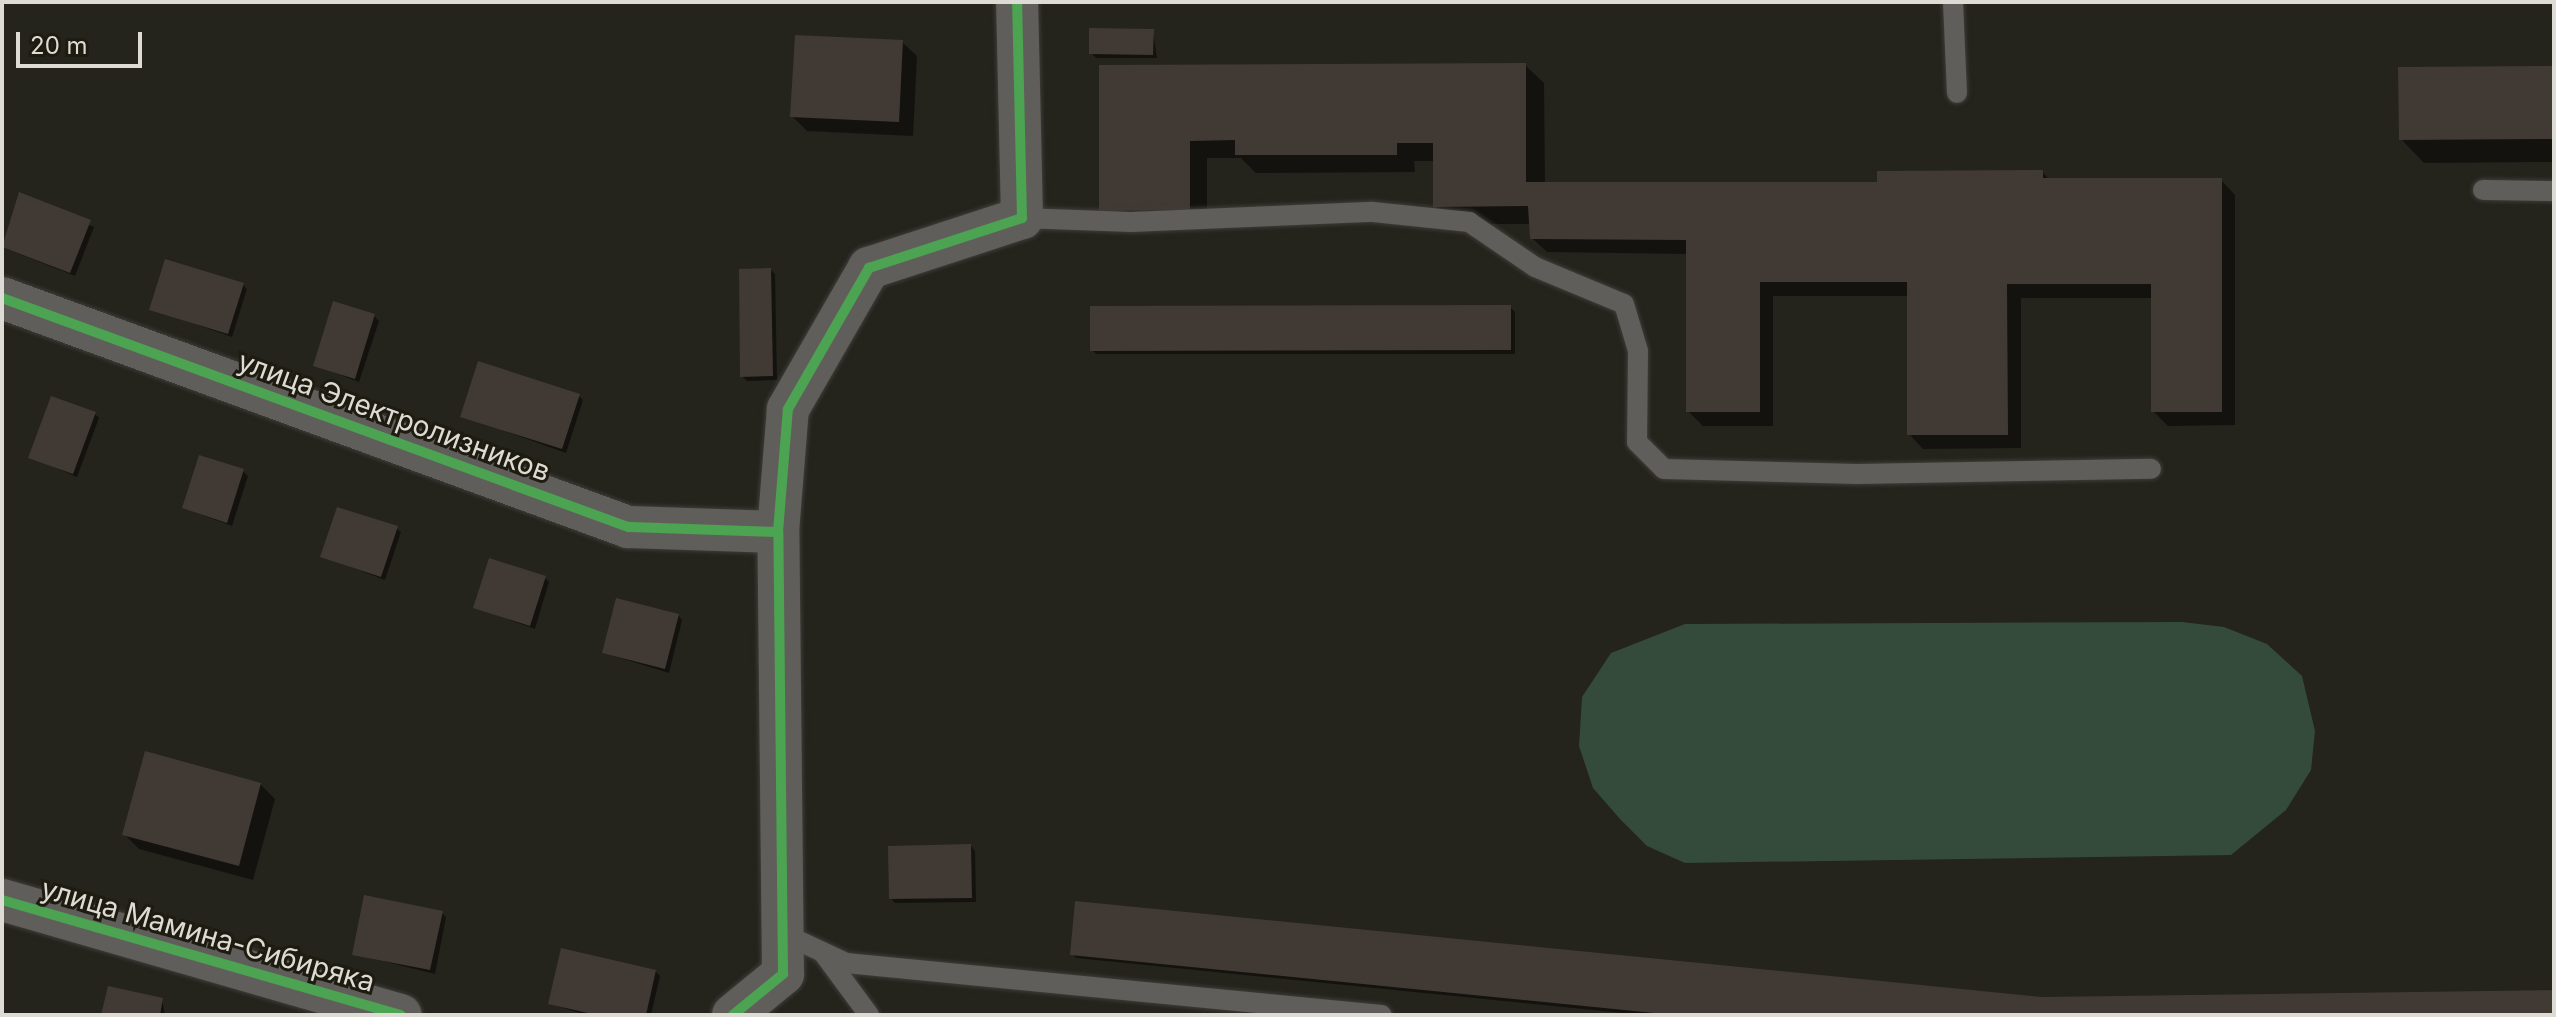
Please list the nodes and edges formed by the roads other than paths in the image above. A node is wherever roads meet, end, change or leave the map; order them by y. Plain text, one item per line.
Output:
1 (1017, 2) edge
2 (1953, 2) edge
3 (1957, 93) dead end
4 (2483, 190) dead end
5 (2554, 191) edge
6 (1022, 218) junction
7 (2, 298) edge
8 (2151, 469) dead end
9 (778, 532) junction
10 (2, 900) edge
11 (782, 933) junction
12 (823, 952) junction
13 (401, 1015) edge
14 (733, 1015) edge
15 (869, 1015) edge
16 (1381, 1015) edge

1 - 6 street
2 - 3 lane
4 - 5 lane
6 - 8 lane
6 - 9 street
7 - 9 street, улица Электролизников
9 - 11 street
10 - 13 street, улица Мамина-Сибиряка
11 - 12 lane
11 - 14 street
12 - 15 lane
12 - 16 lane

